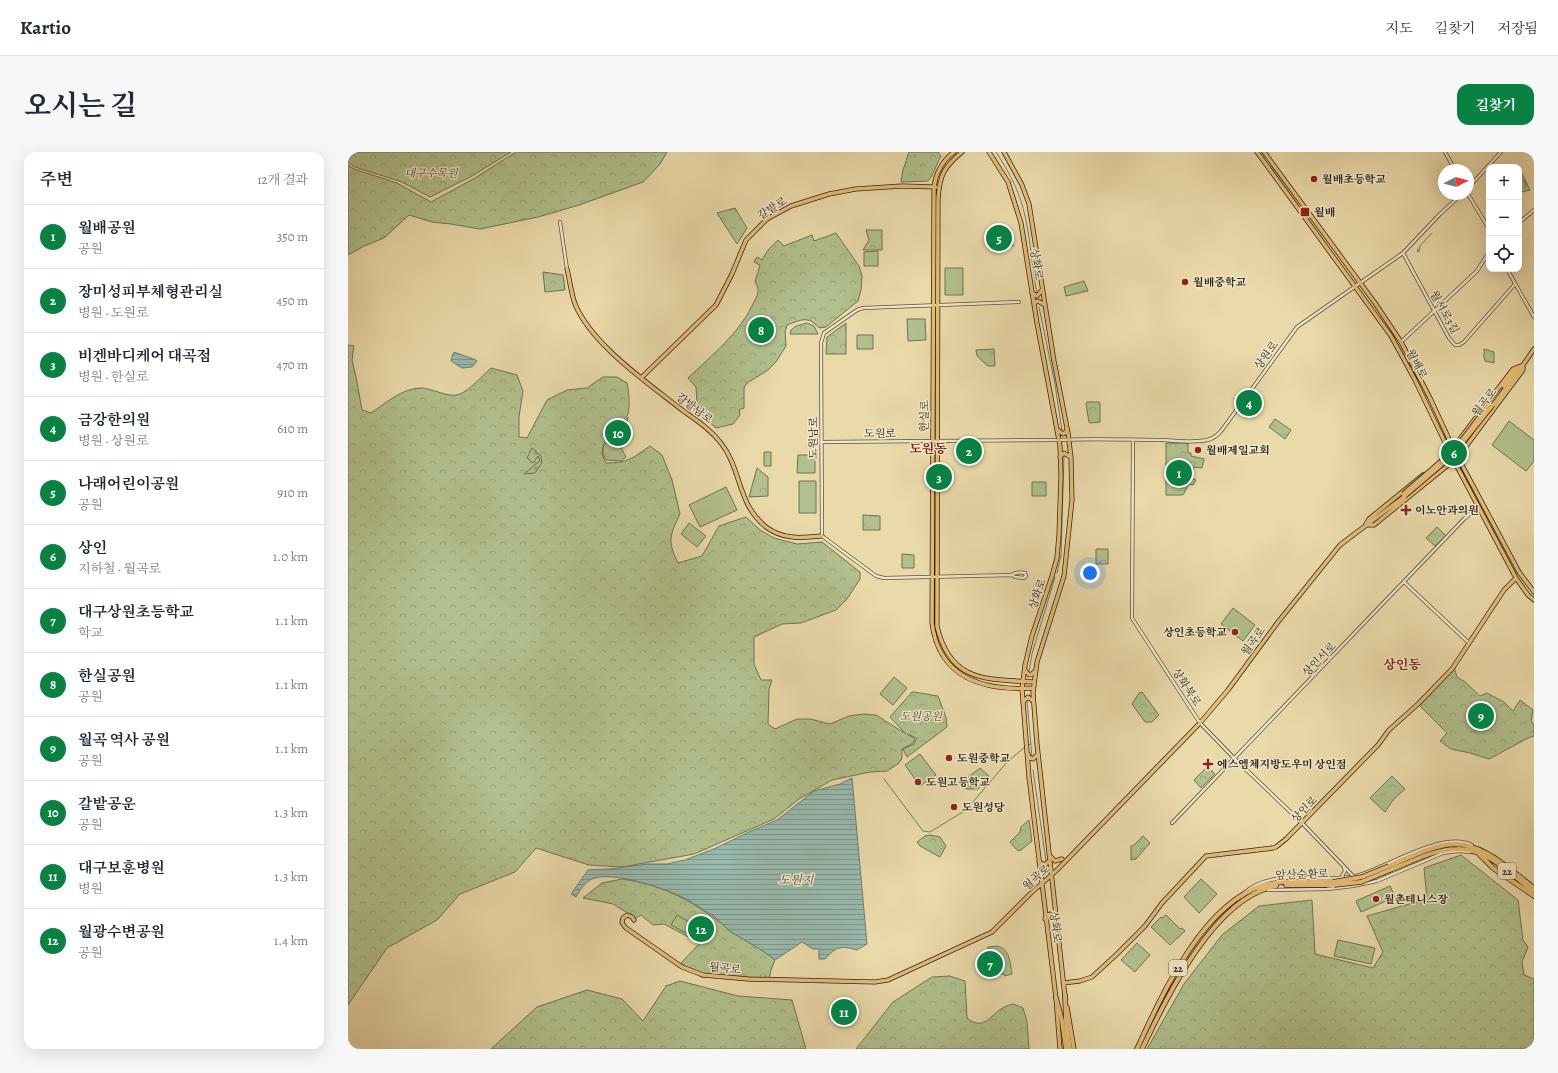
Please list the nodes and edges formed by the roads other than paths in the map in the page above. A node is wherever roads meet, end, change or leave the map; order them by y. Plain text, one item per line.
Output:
1 (954, 152) edge
2 (962, 152) edge
3 (989, 152) edge
4 (1004, 152) edge
5 (1257, 152) edge
6 (1264, 152) edge
7 (1445, 152) edge
8 (1501, 152) edge
9 (1452, 164) edge
10 (1474, 181) edge
11 (934, 187) junction
12 (939, 187) junction
13 (1455, 200) edge
14 (1472, 200) edge
15 (1534, 210) edge
16 (1522, 220) edge
17 (560, 222) dead end
18 (1486, 224) edge
19 (1403, 253) junction
20 (1486, 257) edge
21 (567, 269) joint
22 (1509, 272) edge
23 (1359, 283) junction
24 (1515, 284) junction
25 (1355, 285) junction
26 (1043, 290) junction
27 (1032, 292) junction
28 (1019, 302) dead end
29 (932, 305) junction
30 (937, 305) junction
31 (1045, 305) junction
32 (1034, 306) junction
33 (1435, 311) junction
34 (1534, 317) edge
35 (1402, 342) junction
36 (1534, 349) edge
37 (1523, 365) junction
38 (640, 378) junction
39 (1067, 427) junction
40 (1057, 429) junction
41 (1059, 440) junction
42 (1069, 440) junction
43 (1133, 440) junction
44 (934, 441) junction
45 (821, 442) junction
46 (1453, 448) junction
47 (1449, 452) junction
48 (1060, 457) junction
49 (1458, 457) junction
50 (1071, 458) junction
51 (1454, 461) junction
52 (1478, 507) junction
53 (1366, 525) junction
54 (822, 536) junction
55 (1012, 575) junction
56 (934, 577) junction
57 (1516, 578) junction
58 (1404, 582) junction
59 (1534, 592) edge
60 (1534, 600) edge
61 (1468, 642) junction
62 (1024, 667) junction
63 (1035, 670) junction
64 (1023, 681) junction
65 (1034, 682) junction
66 (1033, 688) junction
67 (1022, 689) junction
68 (1033, 702) junction
69 (1022, 703) junction
70 (1200, 723) junction
71 (1027, 753) junction
72 (1038, 754) junction
73 (1234, 758) junction
74 (1172, 823) dead end
75 (1302, 823) junction
76 (1478, 851) junction
77 (1050, 858) junction
78 (1062, 859) dead end
79 (1038, 861) junction
80 (1344, 866) junction
81 (1051, 876) junction
82 (1354, 877) junction
83 (1339, 878) junction
84 (1042, 884) junction
85 (1360, 884) junction
86 (1335, 885) junction
87 (1534, 886) edge
88 (1534, 892) edge
89 (1534, 896) edge
90 (1238, 902) junction
91 (1056, 918) junction
92 (1045, 919) junction
93 (634, 920) dead end
94 (1063, 983) junction
95 (1065, 995) junction
96 (1056, 998) junction
97 (1064, 1020) junction
98 (1060, 1049) edge
99 (1066, 1049) edge
100 (1070, 1049) edge
101 (1074, 1049) edge
102 (1137, 1049) edge
103 (1142, 1049) edge

1 - 11 main road, 한실로
2 - 12 main road, 한실로
3 - 27 main road, 상화로
4 - 26 main road, 상화로
5 - 25 main road, 월배로
6 - 23 main road, 월배로
7 - 9 street
8 - 10 street
11 - 12 main road, 갈밭로
11 - 29 main road, 한실로
11 - 38 main road, 갈밭로
12 - 30 main road, 한실로
13 - 19 street, 상원로
14 - 18 street
15 - 16 street
17 - 21 street
19 - 23 street, 상원로
19 - 33 street, 월서로3길
20 - 33 street
21 - 38 main road, 갈밭남로
22 - 24 street
23 - 25 street, 상원로
23 - 35 main road, 월배로
24 - 33 street, 월서로3길
24 - 34 street
25 - 43 street, 상원로
25 - 47 main road, 월배로
26 - 27 main road
26 - 31 main road, 상화로
27 - 32 main road, 상화로
28 - 30 street, 도원남로
29 - 30 street, 도원남로
29 - 44 main road, 한실로
29 - 45 street, 도원남로
30 - 44 main road, 한실로
31 - 32 main road
31 - 39 main road, 상화로
32 - 40 main road, 상화로
33 - 35 street
35 - 46 main road, 월배로
36 - 37 main road, 월곡로
37 - 46 main road
37 - 49 main road
37 - 53 main road, 월곡로, bridge
38 - 54 main road, 갈밭남로
39 - 40 main road
39 - 42 main road, 상화로
40 - 41 main road, 상화로
41 - 42 street, 상원로
41 - 44 street, 도원로
41 - 48 main road, 상화로
42 - 43 street, 상원로
42 - 50 main road, 상화로
43 - 70 street, 상화북로
44 - 45 street, 도원로
44 - 56 main road, 한실로
45 - 54 street, 도원남로
46 - 47 main road
46 - 49 main road, 월배로
47 - 51 main road, 월배로
47 - 53 main road
48 - 50 main road
48 - 62 main road, 상화로
49 - 51 main road
49 - 59 main road, 월배로
50 - 63 main road, 상화로
51 - 52 main road, 월배로
51 - 53 main road
52 - 57 main road, 월배로
52 - 58 street, 상인서로
53 - 70 main road, 월곡로
54 - 56 street
55 - 55 street
55 - 56 street
56 - 64 main road, 한실로
56 - 67 main road, 한실로
57 - 60 main road, 월배로
57 - 61 main road, 상인로
58 - 61 street
58 - 73 street, 상인서로
61 - 75 main road, 상인로
62 - 63 main road
62 - 64 main road, 상화로
63 - 65 main road, 상화로
64 - 65 main road, 한실로
64 - 67 main road, 상화로
65 - 66 main road, 상화로
66 - 67 main road, 한실로
66 - 68 main road, 상화로
67 - 69 main road, 상화로
68 - 69 main road
68 - 72 main road, 상화로
69 - 71 main road, 상화로
70 - 73 street, 상화북로
70 - 81 main road, 월곡로
71 - 72 main road
71 - 79 main road, 상화로
72 - 77 main road, 상화로
73 - 74 street, 상인서로
73 - 75 street, 상화북로
75 - 80 street, 상화북로
75 - 94 main road, 상인로
76 - 82 street
76 - 85 street
76 - 86 highway, 앞산순환로 / 22, bridge
76 - 87 highway
76 - 88 highway, 앞산순환로 / 22
76 - 89 highway
77 - 78 main road
77 - 79 main road
77 - 81 main road, 상화로
79 - 84 main road, 상화로
80 - 82 street, 상화북로
80 - 83 street
81 - 84 main road, 월곡로
81 - 91 main road, 상화로
82 - 83 street
82 - 85 street, 상화북로
83 - 86 street
83 - 90 street
84 - 92 main road, 상화로
84 - 93 main road, 월곡로
85 - 86 street
86 - 90 highway, 앞산순환로 / 22
90 - 102 highway, 앞산순환로 / 22
90 - 103 highway, 앞산순환로 / 22
91 - 92 main road
91 - 94 main road, 상화로
92 - 96 main road, 상화로
94 - 95 main road, 상화로
95 - 97 highway
95 - 101 main road, 상화로
96 - 97 highway
96 - 98 main road, 상화로
97 - 99 highway
97 - 100 highway

